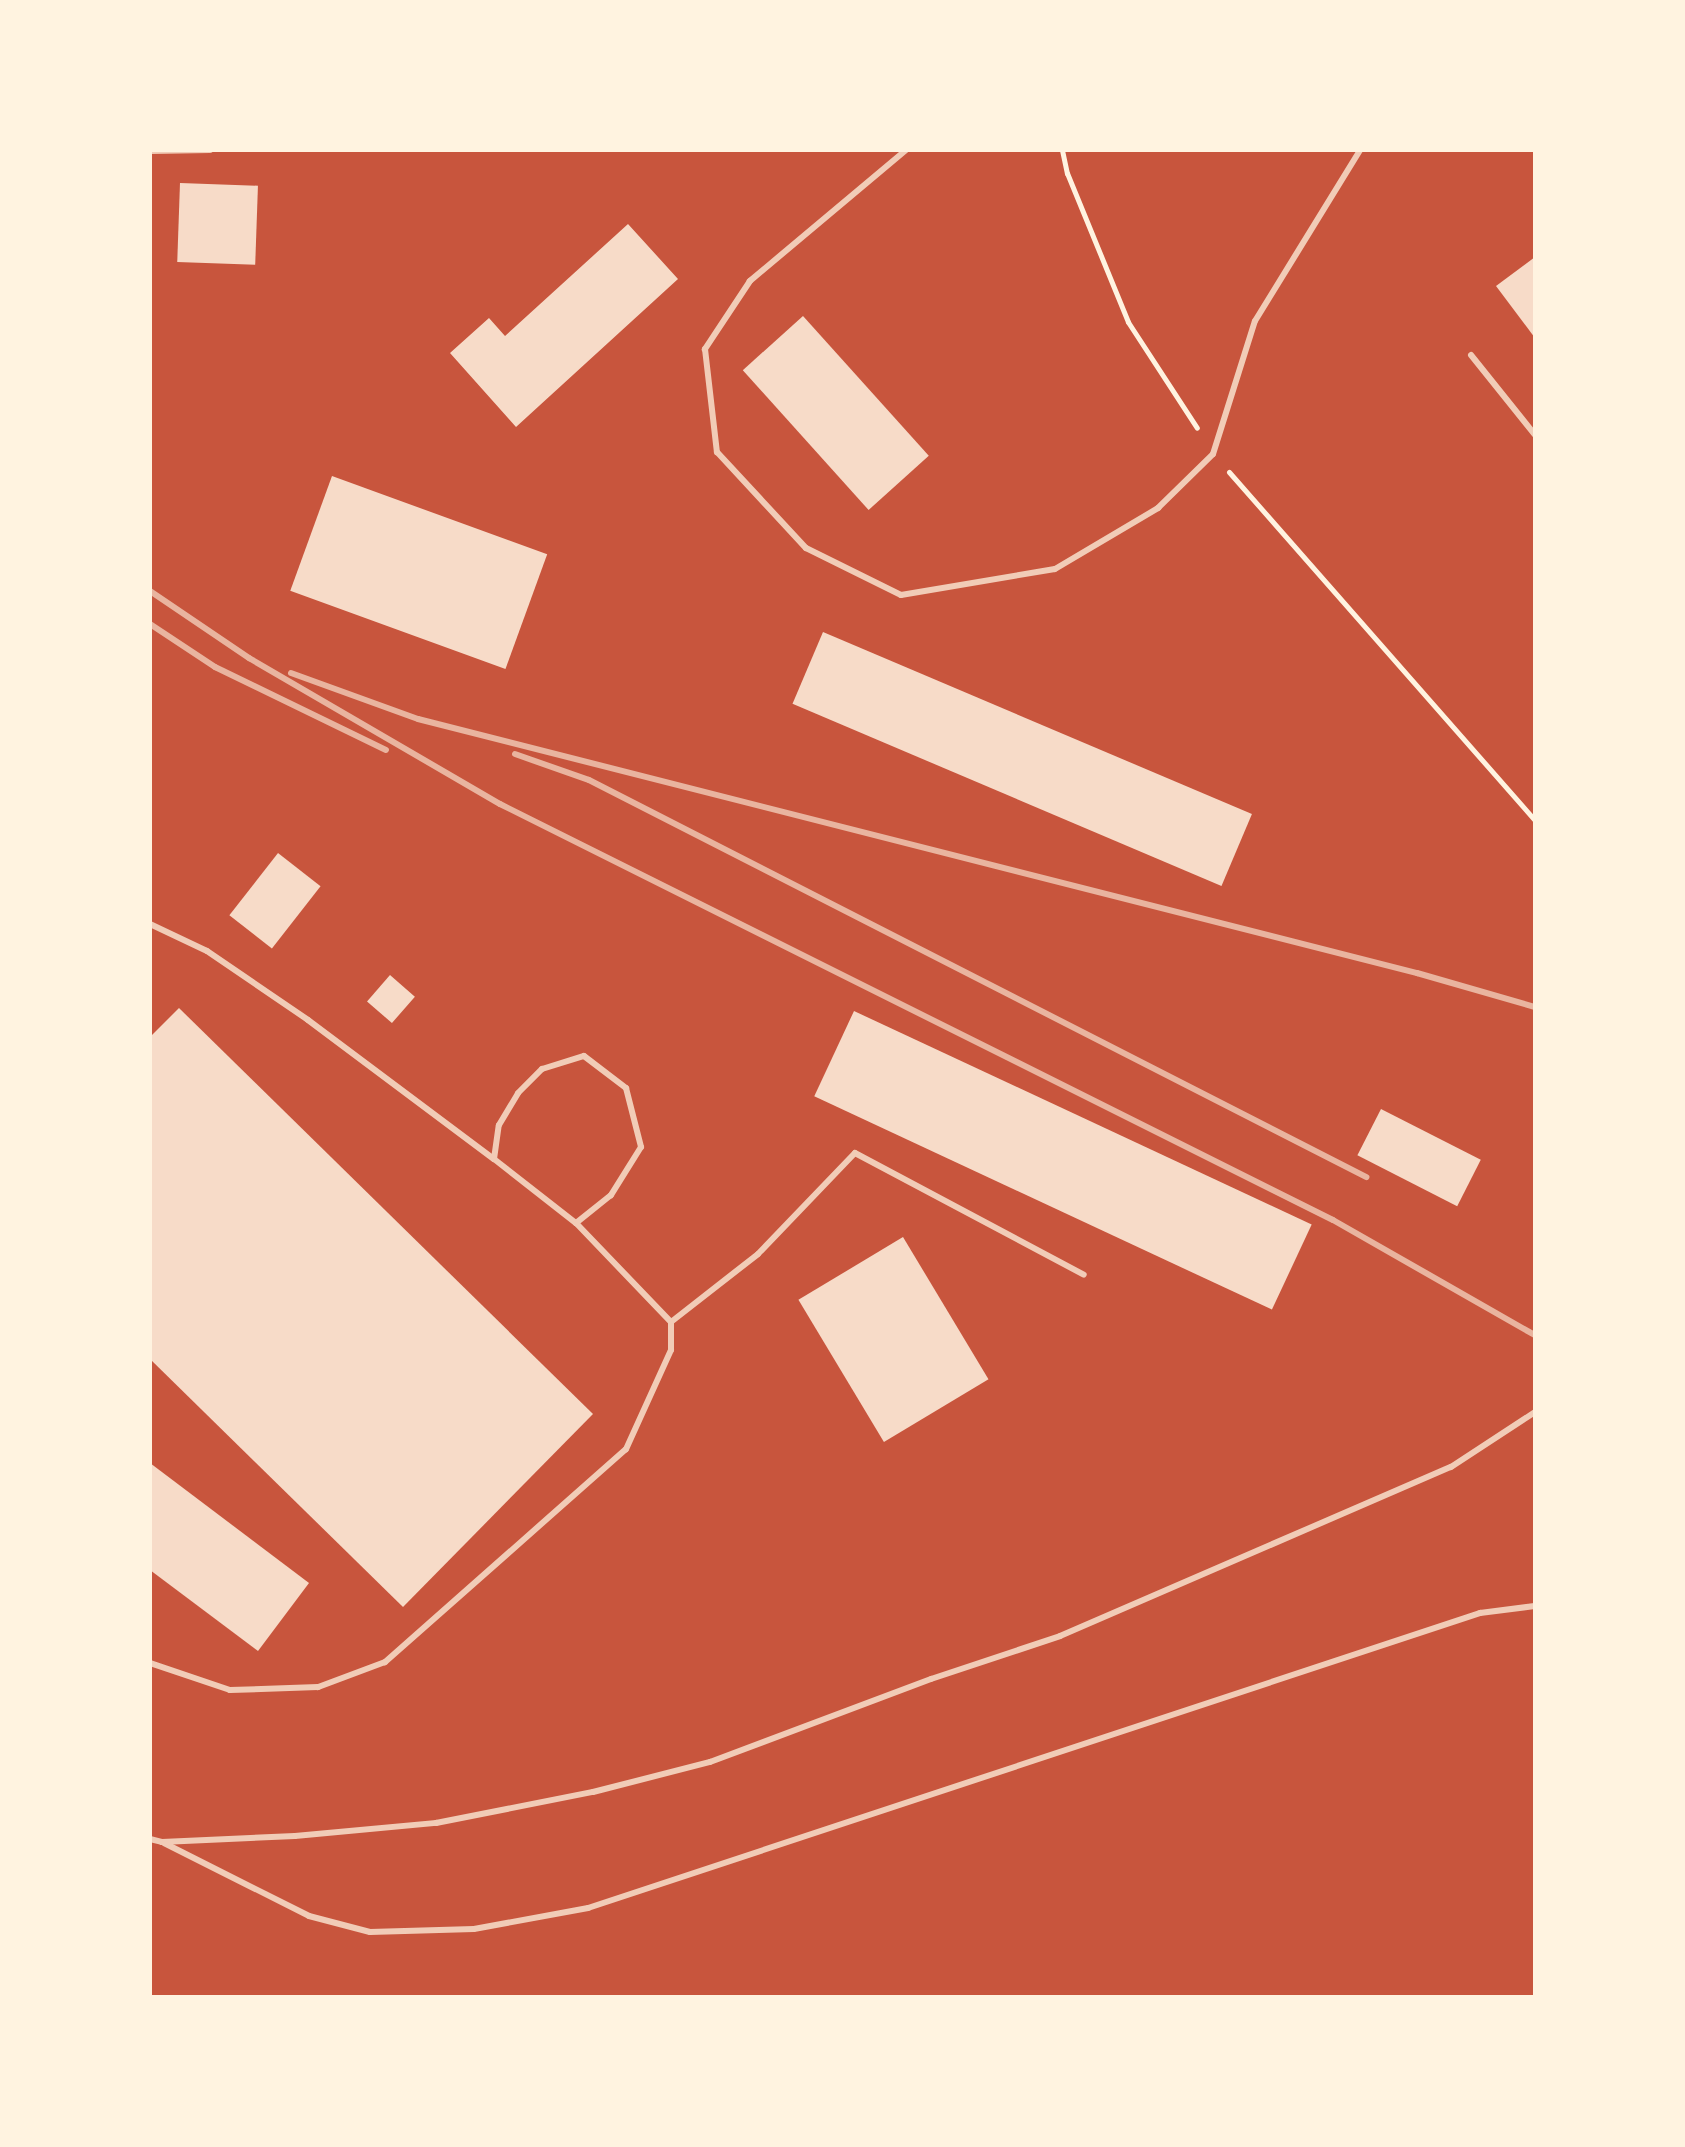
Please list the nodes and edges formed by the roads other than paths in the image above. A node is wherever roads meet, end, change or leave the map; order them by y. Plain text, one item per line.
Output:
1 (210, 150) edge
2 (906, 150) edge
3 (1360, 150) edge
4 (150, 151) edge
5 (1471, 355) dead end
6 (1535, 435) edge
7 (150, 924) edge
8 (494, 1159) junction
9 (576, 1223) junction
10 (1084, 1275) dead end
11 (671, 1322) junction
12 (1535, 1412) edge
13 (1535, 1606) edge
14 (150, 1663) edge
15 (150, 1839) edge
16 (162, 1842) junction

1 - 4 lane
2 - 3 lane
5 - 6 lane
7 - 8 lane
8 - 9 lane
8 - 9 lane
9 - 11 lane
10 - 11 lane
11 - 14 lane
12 - 16 lane
13 - 16 lane
15 - 16 lane

